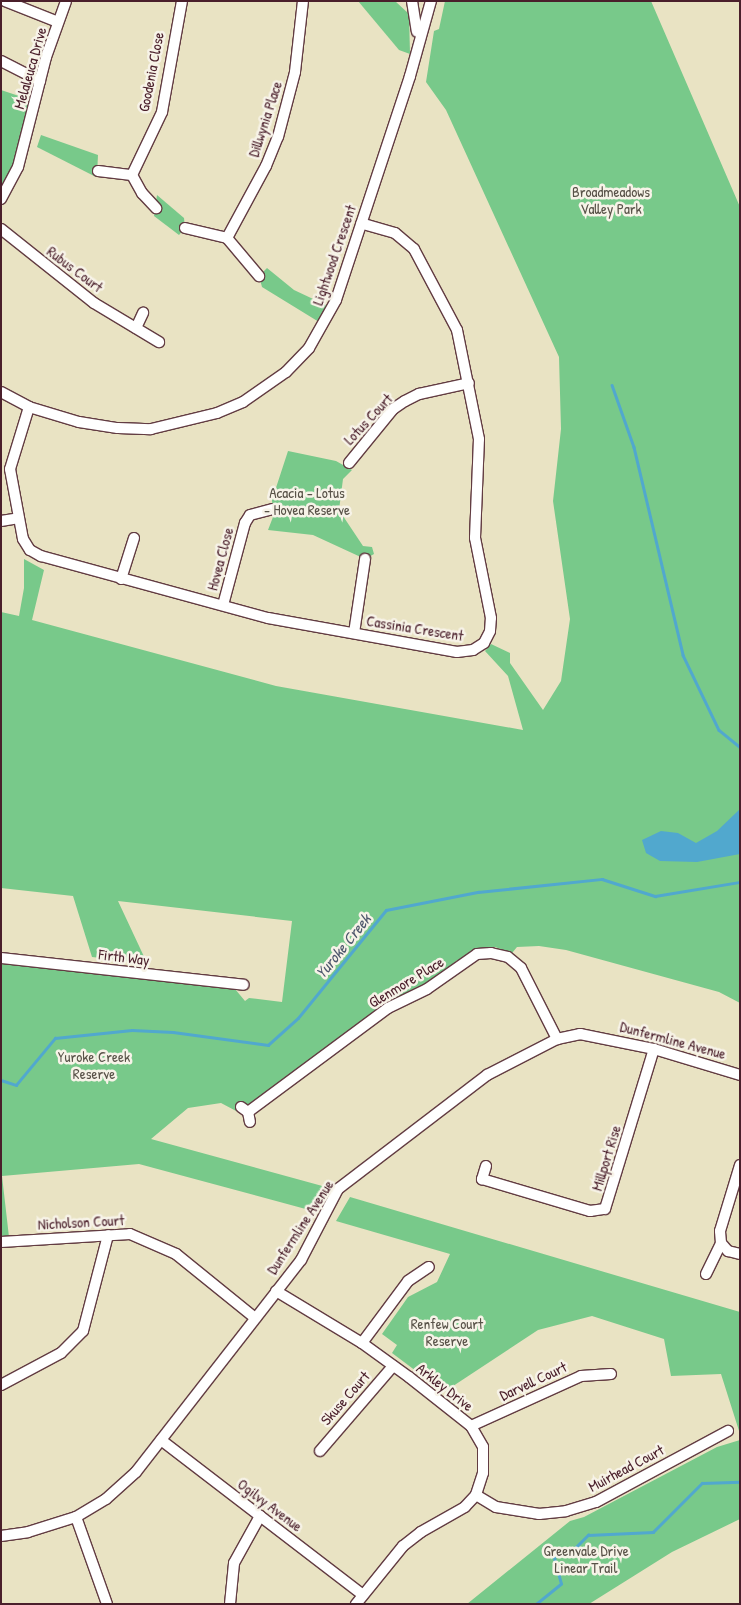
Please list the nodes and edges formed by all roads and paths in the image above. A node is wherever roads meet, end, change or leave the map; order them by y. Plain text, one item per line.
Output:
1 (5, 1) edge
2 (66, 1) edge
3 (182, 1) edge
4 (303, 1) edge
5 (412, 1) edge
6 (430, 1) edge
7 (58, 22) junction
8 (416, 45) junction
9 (1, 61) edge
10 (40, 82) junction
11 (98, 171) dead end
12 (132, 175) junction
13 (1, 199) edge
14 (156, 208) dead end
15 (361, 223) junction
16 (185, 228) dead end
17 (1, 229) edge
18 (227, 238) junction
19 (259, 276) dead end
20 (143, 313) dead end
21 (136, 328) junction
22 (159, 342) dead end
23 (469, 383) junction
24 (1, 392) edge
25 (29, 407) junction
26 (349, 463) dead end
27 (272, 509) dead end
28 (19, 518) junction
29 (1, 522) edge
30 (134, 538) dead end
31 (364, 559) dead end
32 (121, 579) junction
33 (223, 606) junction
34 (354, 633) junction
35 (1, 958) edge
36 (244, 985) dead end
37 (557, 1038) junction
38 (654, 1049) junction
39 (740, 1075) edge
40 (247, 1114) dead end
41 (486, 1166) dead end
42 (740, 1166) edge
43 (108, 1235) junction
44 (1, 1242) edge
45 (721, 1243) junction
46 (740, 1254) edge
47 (429, 1267) dead end
48 (706, 1274) dead end
49 (276, 1291) junction
50 (255, 1318) junction
51 (362, 1343) junction
52 (393, 1366) junction
53 (611, 1374) dead end
54 (1, 1385) edge
55 (471, 1426) junction
56 (728, 1430) dead end
57 (161, 1440) junction
58 (320, 1451) dead end
59 (476, 1495) junction
60 (260, 1516) junction
61 (76, 1517) junction
62 (1, 1536) edge
63 (362, 1594) junction
64 (107, 1604) edge
65 (230, 1604) edge
66 (356, 1604) edge

1 - 7 street
2 - 7 street, Melaleuca Drive
3 - 12 street, Goodenia Close
4 - 18 street, Dillwynia Place
5 - 8 street, Lightwood Crescent
6 - 8 street, Lightwood Crescent
7 - 10 street, Melaleuca Drive
8 - 15 street, Lightwood Crescent
9 - 10 street
10 - 13 street, Melaleuca Drive
11 - 12 street
12 - 14 street
15 - 23 street, Cassinia Crescent
15 - 25 street, Lightwood Crescent
16 - 18 street
17 - 21 street, Rubus Court
18 - 19 street
20 - 21 street
21 - 22 street, Rubus Court
23 - 26 street, Lotus Court
23 - 34 street, Cassinia Crescent
24 - 25 street, Lightwood Crescent
25 - 28 street, Cassinia Crescent
27 - 33 street, Hovea Close
28 - 29 street
28 - 32 street, Cassinia Crescent
30 - 32 street
31 - 34 street
32 - 33 street, Cassinia Crescent
33 - 34 street, Cassinia Crescent
35 - 36 street, Firth Way
37 - 38 street, Dunfermline Avenue
37 - 40 street, Glenmore Place
37 - 49 street, Dunfermline Avenue
38 - 39 street, Dunfermline Avenue
38 - 41 street, Millport Rise
42 - 45 street
43 - 44 street, Nicholson Court
43 - 50 street, Nicholson Court
43 - 54 street
45 - 46 street
45 - 48 street
47 - 51 street
49 - 50 street, Dunfermline Avenue
49 - 51 street, Arkley Drive
50 - 57 street, Dunfermline Avenue
51 - 52 street, Arkley Drive
52 - 55 street, Arkley Drive
52 - 58 street, Skuse Court
53 - 55 street, Darvell Court
55 - 59 street, Arkley Drive
56 - 59 street, Muirhead Court
57 - 60 street, Ogilvy Avenue
57 - 61 street, Dunfermline Avenue
59 - 63 street
60 - 63 street, Ogilvy Avenue
60 - 65 street
61 - 62 street, Dunfermline Avenue
61 - 64 street
63 - 66 street

